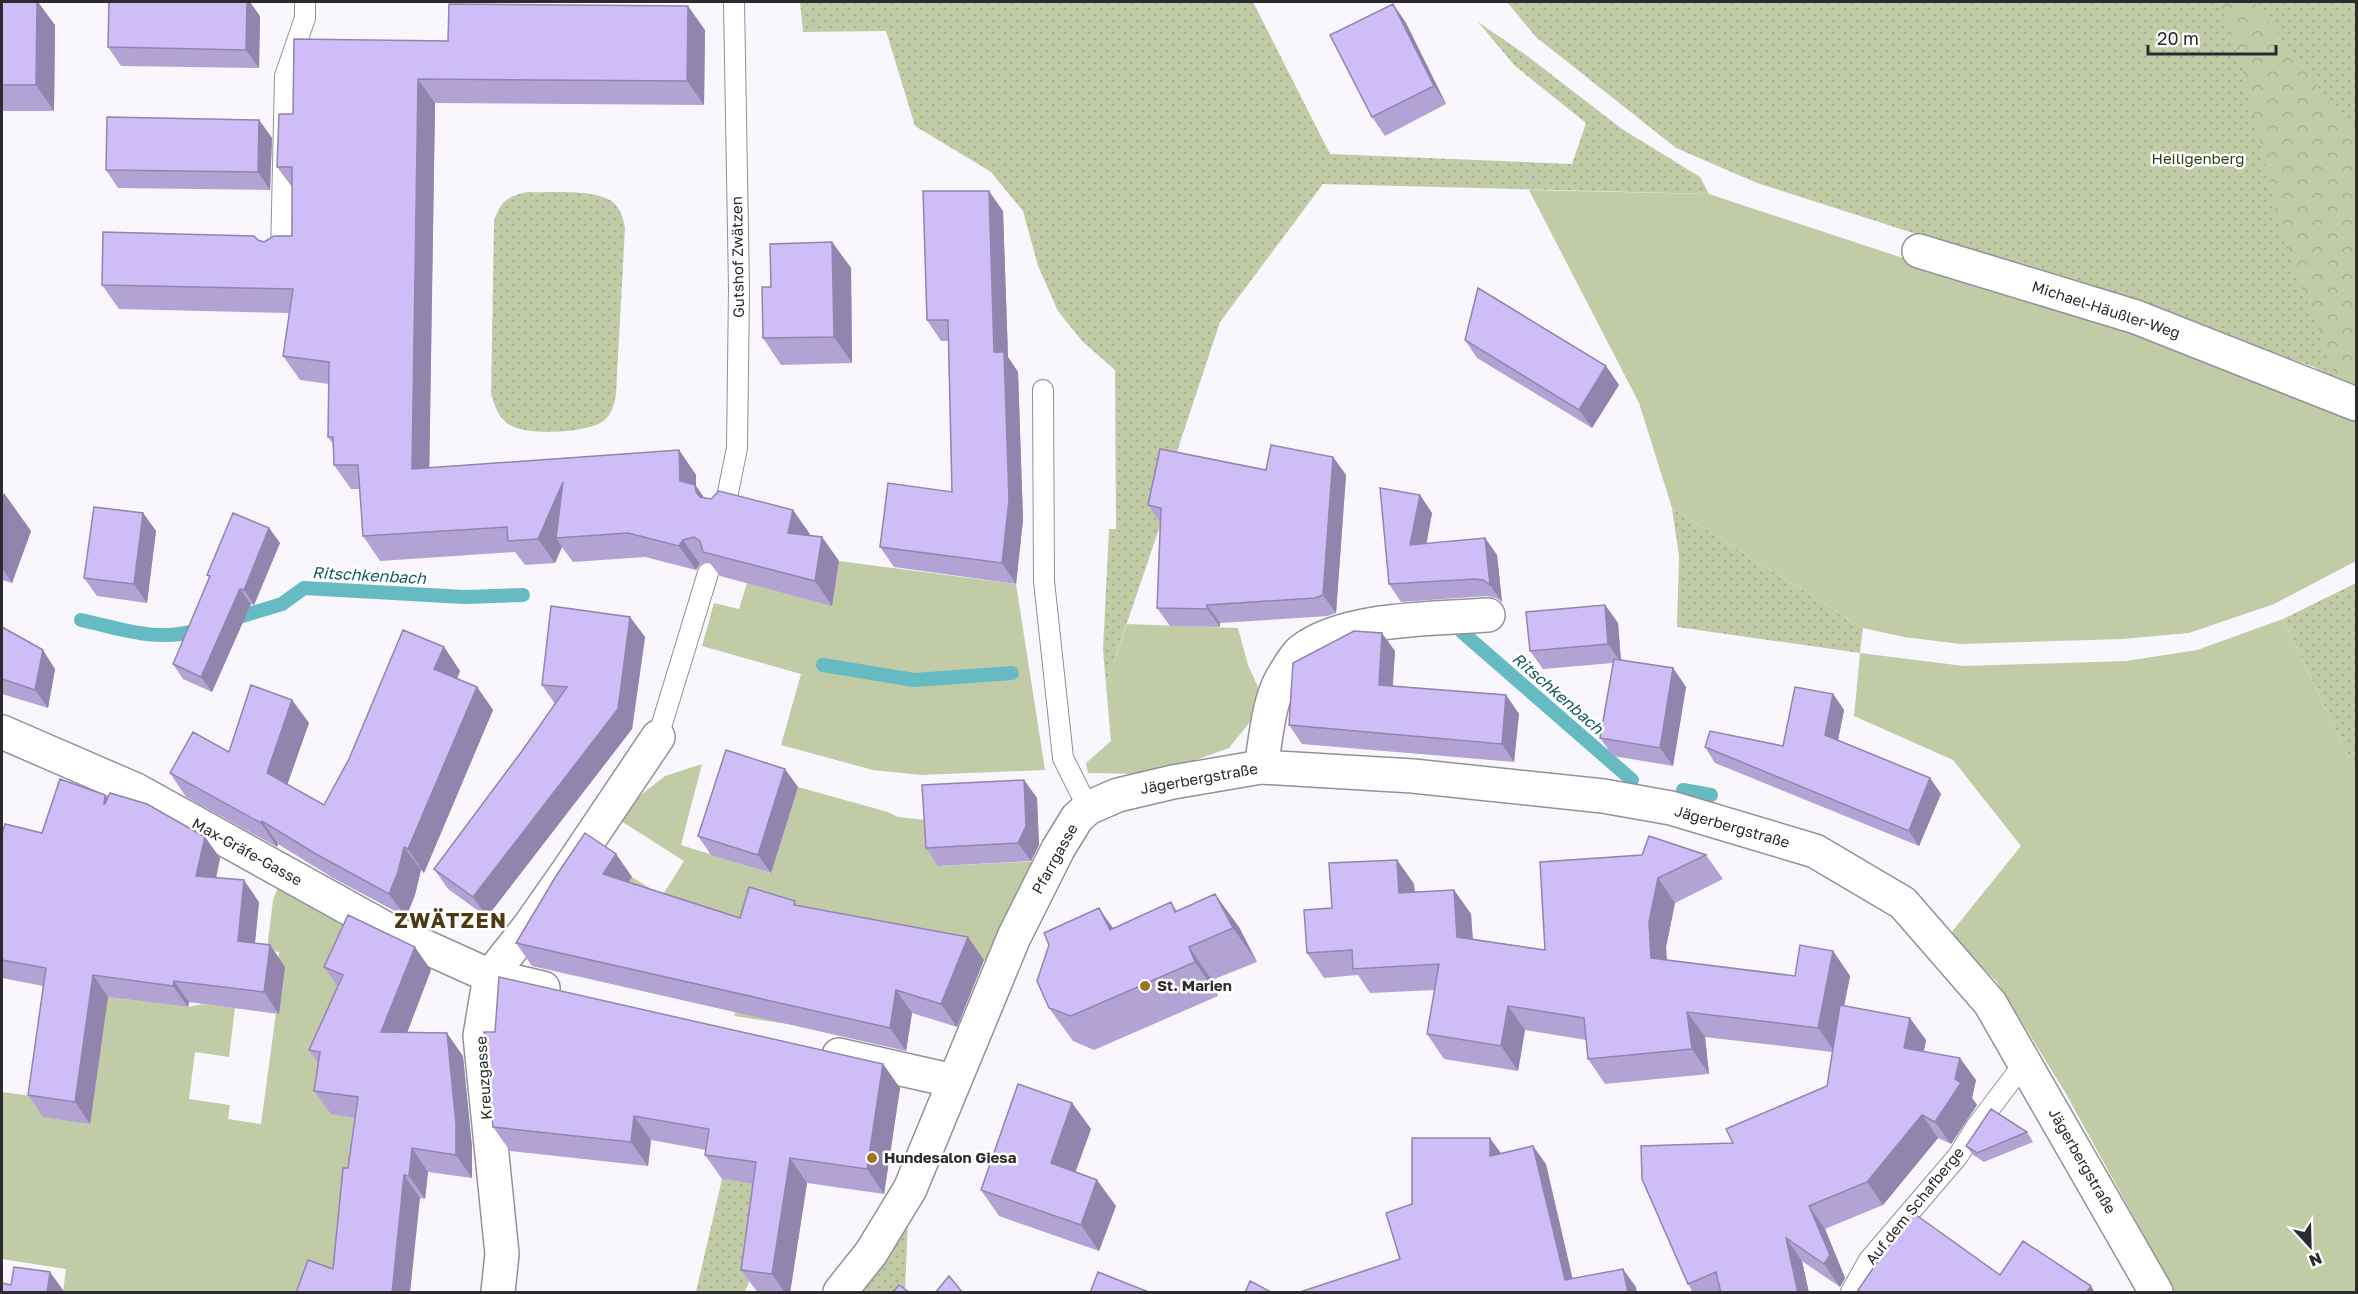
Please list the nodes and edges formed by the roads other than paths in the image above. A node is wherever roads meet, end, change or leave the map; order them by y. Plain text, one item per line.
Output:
1 (305, 2) edge
2 (734, 2) edge
3 (1918, 251) dead end
4 (281, 254) edge
5 (1043, 390) dead end
6 (2356, 404) edge
7 (724, 512) edge
8 (708, 573) edge
9 (1488, 615) dead end
10 (2, 732) edge
11 (658, 737) joint
12 (1261, 767) junction
13 (1088, 808) junction
14 (490, 976) junction
15 (571, 994) edge
16 (815, 1049) edge
17 (2025, 1062) junction
18 (954, 1081) junction
19 (498, 1293) edge
20 (840, 1293) edge
21 (1851, 1293) edge
22 (2156, 1293) edge

1 - 4 lane
2 - 7 lane, Gutshof Zwätzen
3 - 6 street, Michael-Häußler-Weg
5 - 13 lane, Pfarrgasse
8 - 11 lane
9 - 12 street
10 - 14 street, Max-Gräfe-Gasse
11 - 14 street, Kreuzgasse
12 - 13 street, Jägerbergstraße
12 - 17 street, Jägerbergstraße
13 - 18 street, Pfarrgasse
14 - 15 street, Max-Gräfe-Gasse
14 - 19 street, Kreuzgasse
16 - 18 street
17 - 21 lane, Auf dem Schafberge
17 - 22 street, Jägerbergstraße
18 - 20 street, Pfarrgasse

